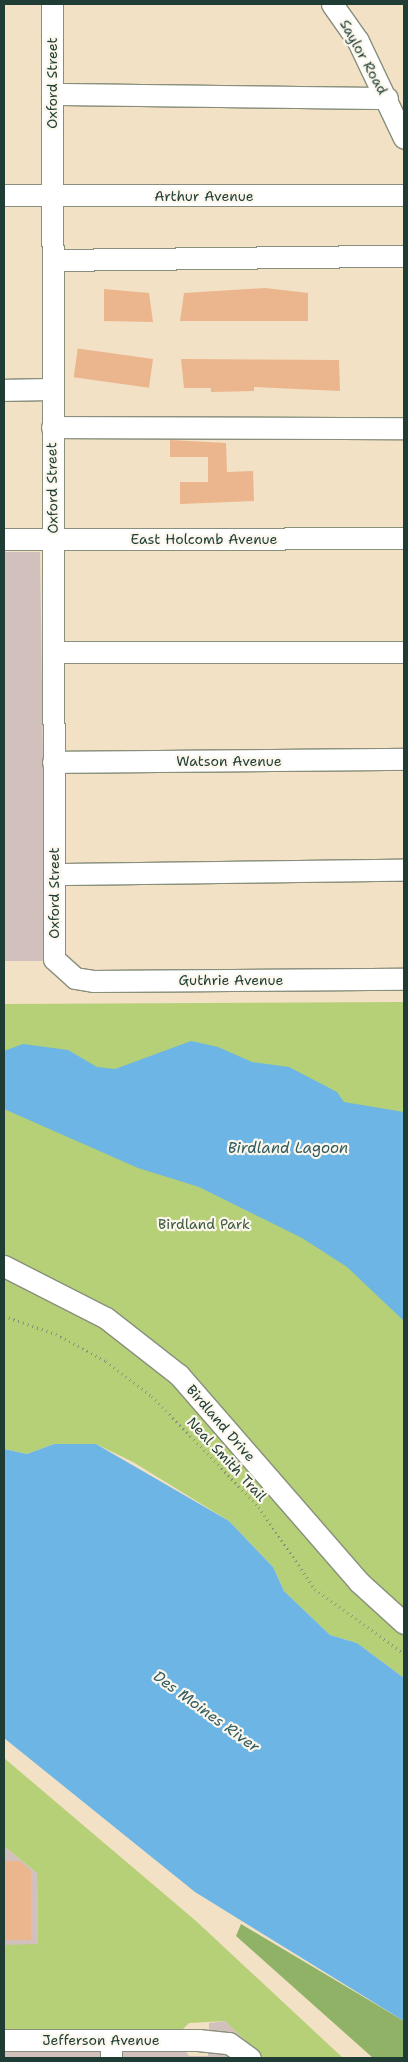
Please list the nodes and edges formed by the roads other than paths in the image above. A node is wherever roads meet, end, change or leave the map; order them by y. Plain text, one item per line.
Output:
1 (52, 4) edge
2 (332, 4) edge
3 (52, 94) junction
4 (387, 98) junction
5 (404, 138) edge
6 (52, 195) junction
7 (404, 195) edge
8 (4, 196) edge
9 (404, 256) edge
10 (53, 260) junction
11 (52, 389) junction
12 (4, 390) edge
13 (52, 427) junction
14 (404, 428) edge
15 (404, 538) edge
16 (4, 539) edge
17 (53, 539) junction
18 (53, 652) junction
19 (404, 652) edge
20 (404, 759) edge
21 (53, 762) junction
22 (404, 870) edge
23 (54, 874) junction
24 (61, 969) joint
25 (404, 979) edge
26 (4, 1266) edge
27 (404, 1623) edge
28 (4, 2040) edge
29 (111, 2049) edge
30 (250, 2058) edge

1 - 3 street, Oxford Street
2 - 4 street, Saylor Road
3 - 4 street
3 - 6 street, Oxford Street
4 - 5 street, Saylor Road
6 - 7 street, Arthur Avenue
6 - 8 street, Arthur Avenue
6 - 10 street, Oxford Street
9 - 10 street
10 - 11 street, Oxford Street
11 - 12 street
11 - 13 street, Oxford Street
13 - 14 street
13 - 17 street, Oxford Street
15 - 17 street, East Holcomb Avenue
16 - 17 street, East Holcomb Avenue
17 - 18 street, Oxford Street
18 - 19 street
18 - 21 street, Oxford Street
20 - 21 street, Watson Avenue
21 - 23 street, Oxford Street
22 - 23 street
23 - 24 street, Oxford Street
24 - 25 street, Guthrie Avenue
26 - 27 street, Birdland Drive
28 - 29 street, Jefferson Avenue
29 - 30 street, Jefferson Avenue

